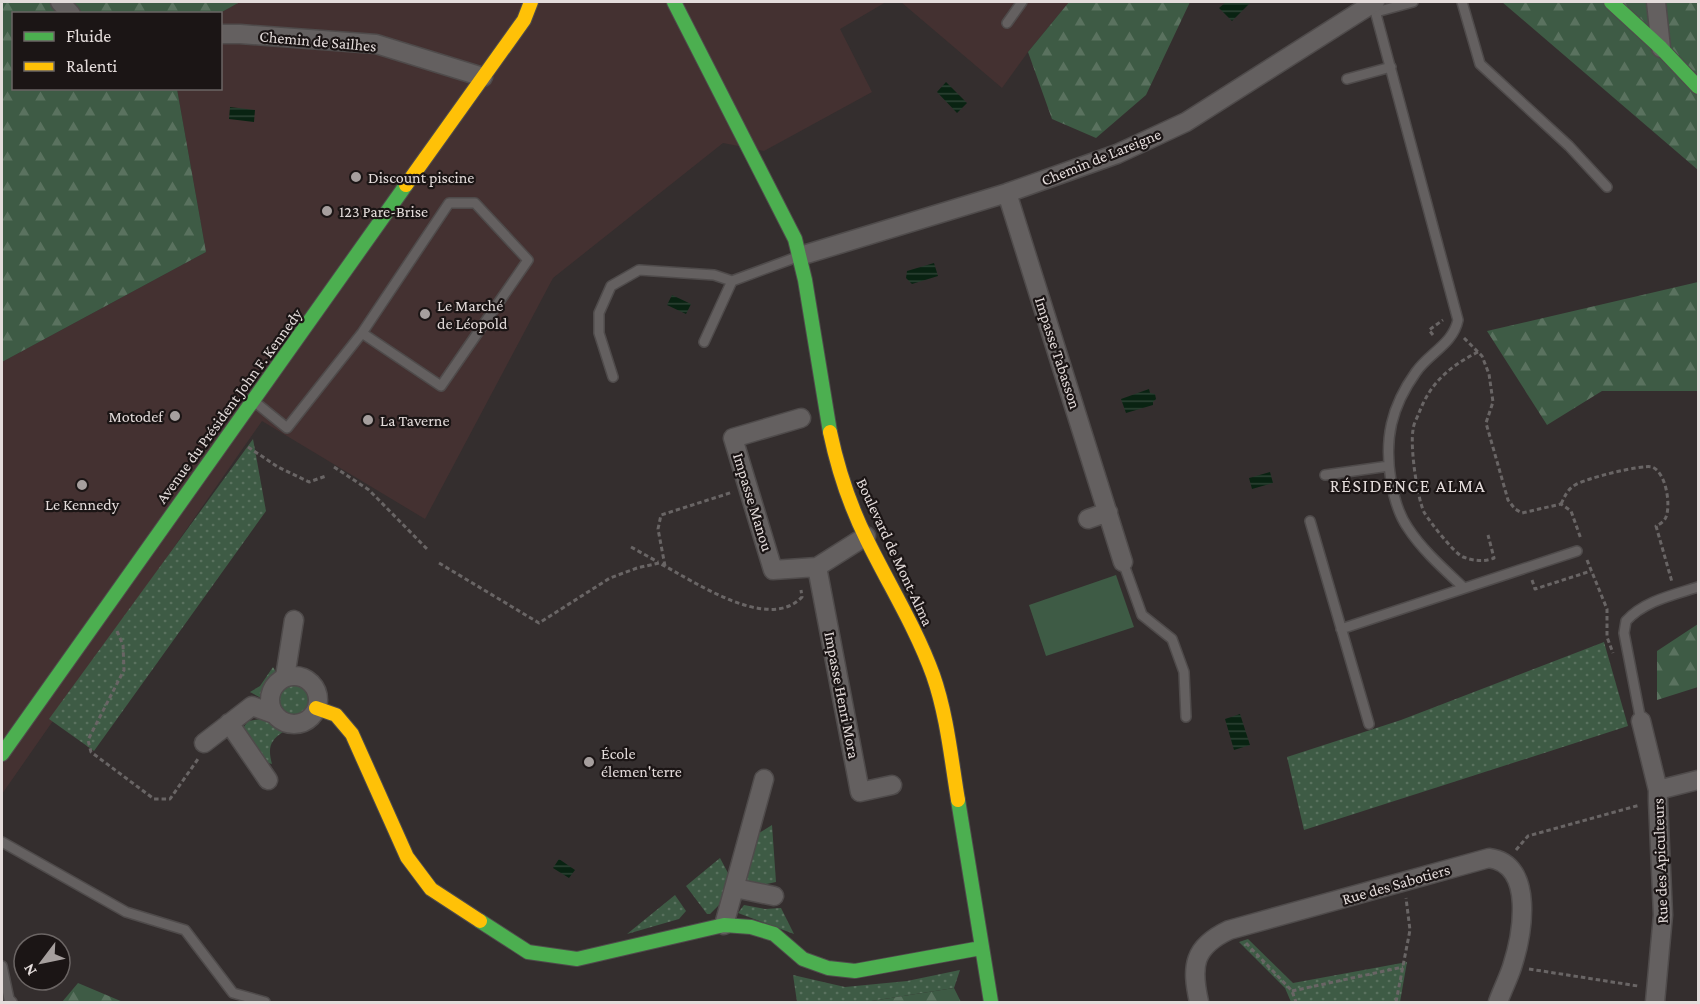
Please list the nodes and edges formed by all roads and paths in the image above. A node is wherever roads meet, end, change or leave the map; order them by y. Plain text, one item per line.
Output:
1 (531, 2) edge
2 (674, 2) edge
3 (1022, 2) edge
4 (1413, 2) edge
5 (1462, 2) edge
6 (1611, 2) edge
7 (1656, 2) edge
8 (660, 6) dead end
9 (1375, 6) edge
10 (1006, 22) dead end
11 (502, 28) dead end
12 (222, 34) edge
13 (1661, 48) junction
14 (704, 61) junction
15 (1391, 67) junction
16 (483, 77) junction
17 (1347, 79) dead end
18 (1698, 87) edge
19 (1607, 187) dead end
20 (1007, 193) junction
21 (800, 256) junction
22 (732, 281) junction
23 (1456, 330) junction
24 (362, 333) junction
25 (704, 342) dead end
26 (1478, 352) junction
27 (613, 377) dead end
28 (253, 400) junction
29 (801, 418) dead end
30 (244, 445) dead end
31 (1389, 466) junction
32 (334, 467) dead end
33 (1324, 475) dead end
34 (326, 476) dead end
35 (748, 488) junction
36 (1561, 504) junction
37 (1108, 512) junction
38 (1088, 519) dead end
39 (1310, 521) dead end
40 (1488, 535) dead end
41 (866, 536) junction
42 (631, 547) dead end
43 (427, 549) dead end
44 (1581, 550) joint
45 (1587, 560) dead end
46 (1123, 561) joint
47 (439, 563) dead end
48 (659, 563) junction
49 (665, 566) junction
50 (817, 567) junction
51 (1529, 567) junction
52 (1591, 571) junction
53 (800, 582) dead end
54 (1698, 587) edge
55 (1464, 588) junction
56 (1675, 595) junction
57 (106, 607) junction
58 (294, 620) dead end
59 (1341, 629) junction
60 (1614, 658) dead end
61 (285, 678) junction
62 (316, 708) junction
63 (274, 714) junction
64 (1186, 717) dead end
65 (1641, 721) joint
66 (229, 723) junction
67 (1369, 724) dead end
68 (204, 743) joint
69 (2, 754) edge
70 (764, 779) dead end
71 (268, 780) dead end
72 (1698, 780) edge
73 (892, 785) dead end
74 (1658, 795) junction
75 (2, 842) edge
76 (1505, 862) junction
77 (1405, 881) junction
78 (735, 888) junction
79 (774, 896) dead end
80 (724, 925) junction
81 (1232, 929) junction
82 (981, 948) junction
83 (2, 966) edge
84 (1513, 966) junction
85 (1403, 967) junction
86 (1292, 991) junction
87 (1656, 996) edge
88 (12, 1002) edge
89 (265, 1002) edge
90 (991, 1002) edge
91 (1199, 1002) edge
92 (1296, 1002) edge
93 (1396, 1002) edge
94 (1498, 1002) edge

1 - 16 street, Avenue du Président John F. Kennedy
2 - 14 street, Boulevard de Mont-Alma
3 - 10 lane
4 - 9 lane
5 - 19 lane
6 - 13 street
7 - 13 street
8 - 14 street, Boulevard de Mont-Alma
9 - 15 lane
9 - 20 street, Chemin de Lareigne
11 - 16 street, Avenue du Président John F. Kennedy
12 - 16 street, Chemin de Sailhes
13 - 18 street
14 - 21 street, Boulevard de Mont-Alma
15 - 17 lane
15 - 23 lane
16 - 28 street, Avenue du Président John F. Kennedy
20 - 21 street, Chemin de Lareigne
20 - 37 street, Impasse Tabasson
21 - 22 lane
21 - 41 street, Boulevard de Mont-Alma
22 - 25 lane
22 - 27 lane
23 - 26 path
23 - 31 lane
24 - 24 lane
24 - 28 lane
26 - 36 path
26 - 40 path
28 - 57 street, Avenue du Président John F. Kennedy
29 - 35 street, Impasse Manou
30 - 34 path
31 - 33 lane
31 - 55 lane
32 - 43 path
35 - 49 path
35 - 50 street, Impasse Manou
36 - 44 path
36 - 56 path
37 - 38 street
37 - 46 street, Impasse Tabasson
39 - 59 lane
41 - 50 street, Impasse Manou
41 - 82 street, Boulevard de Mont-Alma
42 - 48 path
44 - 51 lane
45 - 52 path
46 - 64 lane
47 - 48 path
48 - 49 path
49 - 53 path
50 - 73 street, Impasse Henri Mora
51 - 52 path
51 - 55 lane
52 - 60 path
54 - 56 lane
55 - 59 lane
56 - 65 lane
57 - 68 path
57 - 69 street, Avenue du Président John F. Kennedy
58 - 61 street
59 - 67 lane
61 - 62 street
61 - 63 street
62 - 63 street
62 - 80 street
63 - 66 street
65 - 74 street, Rue des Apiculteurs
66 - 68 street
66 - 71 street
70 - 78 street
72 - 74 street
74 - 76 path
74 - 87 street, Rue des Apiculteurs
75 - 89 lane
76 - 77 street, Rue des Sabotiers
76 - 84 street
77 - 81 street, Rue des Sabotiers
77 - 85 path
78 - 79 street
78 - 80 street
80 - 82 street
81 - 86 path
81 - 91 street, Rue des Sabotiers
82 - 90 street, Boulevard de Mont-Alma
83 - 88 lane
84 - 87 path
84 - 94 street
85 - 86 path
85 - 93 path
86 - 92 path

